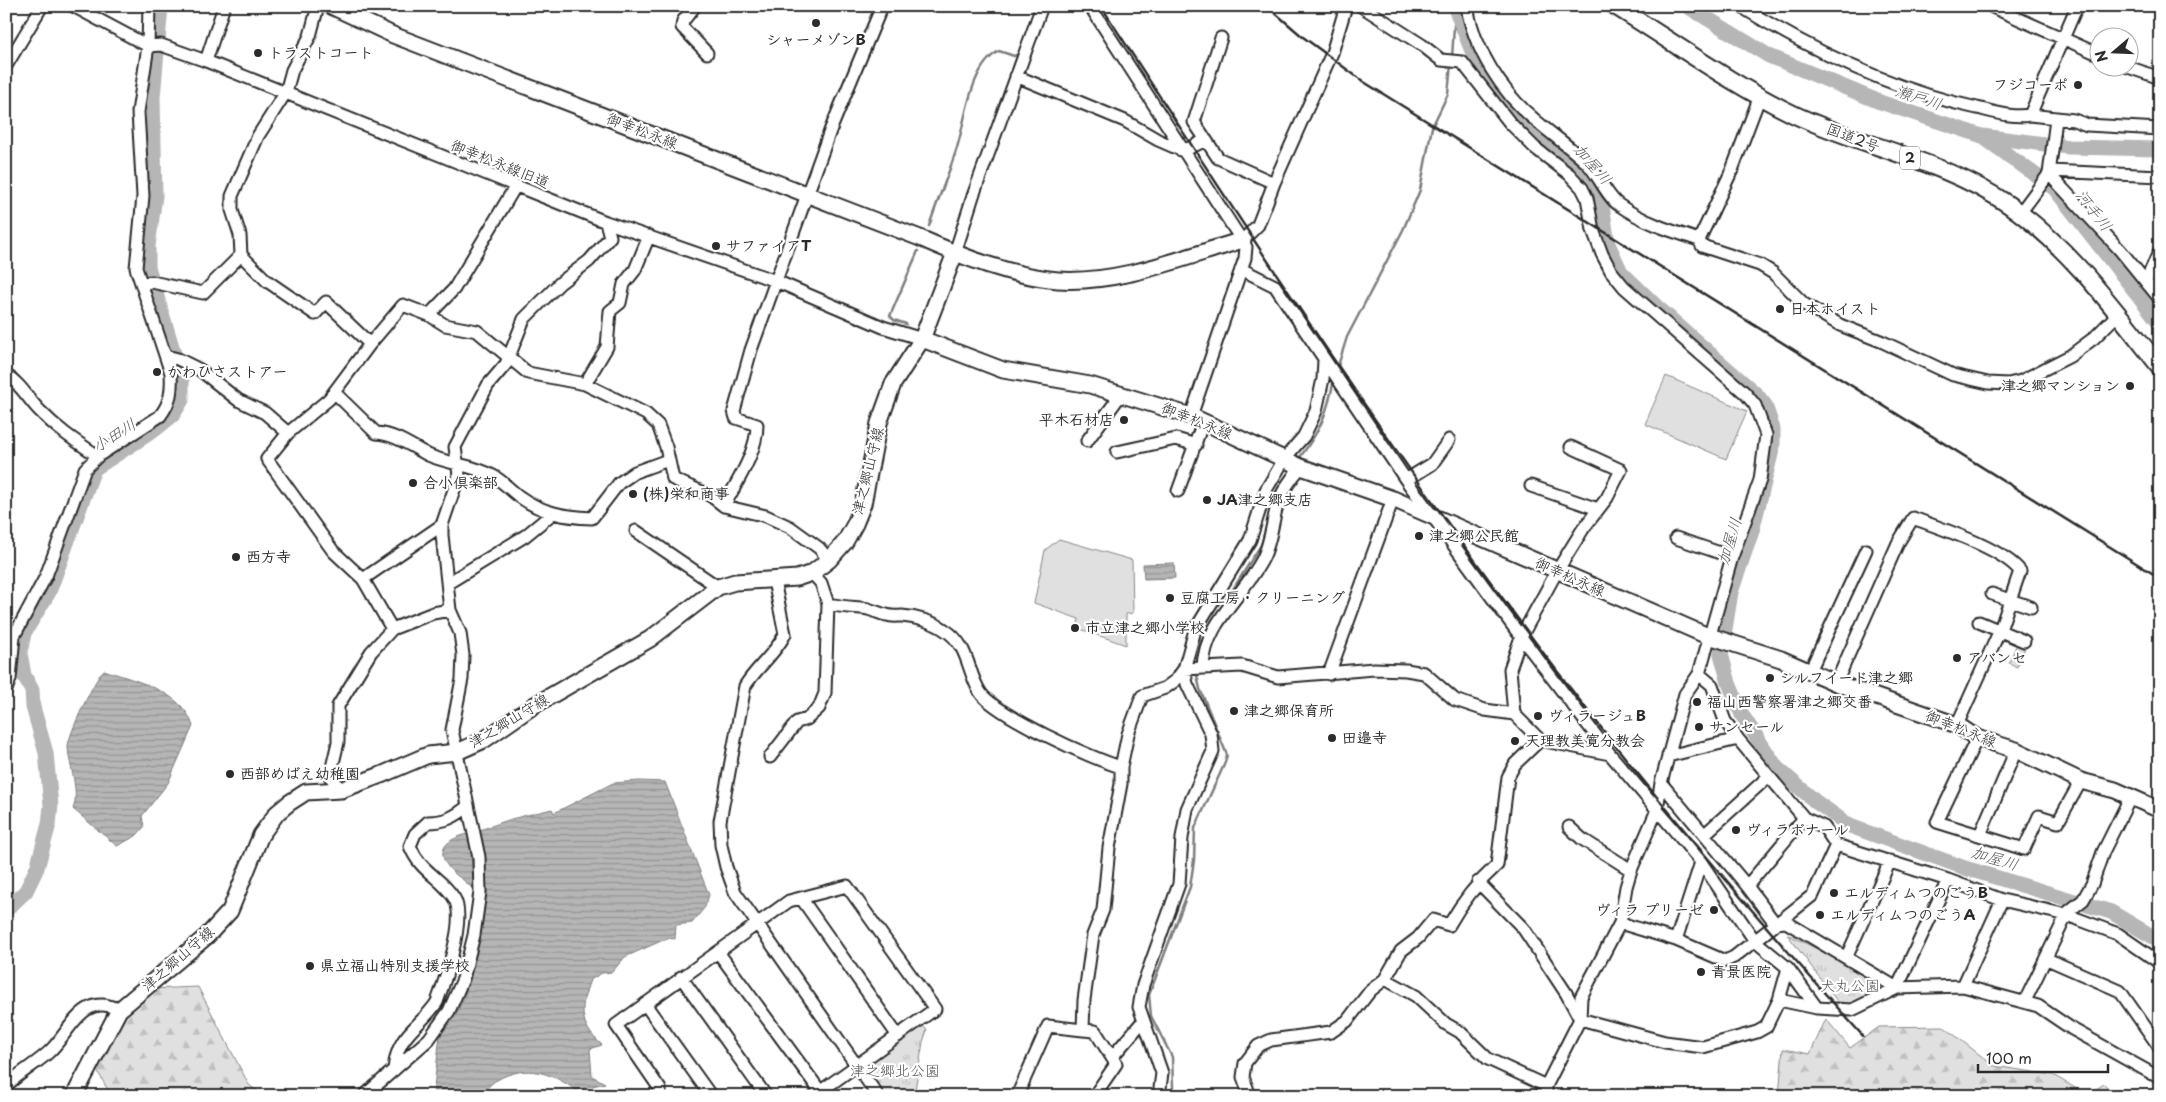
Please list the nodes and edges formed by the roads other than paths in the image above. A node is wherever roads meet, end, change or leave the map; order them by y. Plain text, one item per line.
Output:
1 (42, 6) edge
2 (73, 6) edge
3 (149, 6) edge
4 (224, 6) edge
5 (318, 6) edge
6 (331, 6) edge
7 (695, 6) edge
8 (882, 6) edge
9 (1042, 6) edge
10 (1090, 6) edge
11 (1346, 6) edge
12 (1361, 6) edge
13 (1466, 6) edge
14 (1616, 6) edge
15 (1632, 6) edge
16 (1740, 6) edge
17 (1990, 6) edge
18 (2078, 6) edge
19 (1221, 38) dead end
20 (2063, 39) junction
21 (153, 45) junction
22 (2088, 50) edge
23 (707, 53) dead end
24 (206, 61) junction
25 (6, 66) edge
26 (2138, 70) edge
27 (1016, 76) junction
28 (2160, 78) edge
29 (286, 92) junction
30 (1760, 96) junction
31 (2030, 116) junction
32 (2056, 121) junction
33 (2160, 129) edge
34 (1206, 140) junction
35 (1559, 141) junction
36 (1187, 150) junction
37 (1546, 155) junction
38 (2049, 172) junction
39 (2160, 176) edge
40 (1274, 183) junction
41 (515, 187) junction
42 (808, 195) junction
43 (2026, 204) junction
44 (606, 222) junction
45 (649, 236) junction
46 (1243, 240) junction
47 (1698, 240) junction
48 (2160, 250) edge
49 (955, 253) junction
50 (242, 256) junction
51 (1241, 269) junction
52 (776, 281) junction
53 (2146, 281) junction
54 (146, 283) junction
55 (2160, 299) edge
56 (2118, 314) junction
57 (429, 315) junction
58 (922, 339) junction
59 (370, 344) junction
60 (2160, 352) edge
61 (171, 357) junction
62 (509, 357) junction
63 (1324, 360) junction
64 (2160, 367) edge
65 (6, 374) edge
66 (585, 384) junction
67 (334, 392) junction
68 (1122, 393) junction
69 (1197, 419) junction
70 (288, 433) junction
71 (1087, 440) dead end
72 (1449, 440) dead end
73 (1196, 445) junction
74 (1572, 447) dead end
75 (1117, 452) dead end
76 (98, 456) junction
77 (668, 460) junction
78 (458, 462) junction
79 (1294, 463) junction
80 (1406, 480) junction
81 (1531, 486) dead end
82 (1178, 491) dead end
83 (1393, 499) junction
84 (724, 506) junction
85 (1598, 509) junction
86 (552, 514) junction
87 (1432, 515) junction
88 (442, 525) junction
89 (636, 531) dead end
90 (1676, 538) dead end
91 (1866, 550) dead end
92 (1732, 557) junction
93 (829, 560) junction
94 (1556, 571) junction
95 (812, 573) junction
96 (363, 579) junction
97 (774, 581) junction
98 (448, 582) junction
99 (718, 588) junction
100 (1218, 594) junction
101 (1992, 594) dead end
102 (2010, 600) junction
103 (1231, 602) junction
104 (828, 604) junction
105 (2031, 607) dead end
106 (450, 610) junction
107 (1979, 622) dead end
108 (392, 629) junction
109 (2000, 630) junction
110 (1521, 637) junction
111 (1719, 639) junction
112 (2024, 641) dead end
113 (1203, 668) junction
114 (1184, 669) junction
115 (1810, 670) junction
116 (1329, 674) junction
117 (1699, 674) junction
118 (1836, 682) junction
119 (6, 690) edge
120 (1514, 714) junction
121 (1957, 725) junction
122 (1976, 738) junction
123 (1738, 739) junction
124 (1540, 740) junction
125 (2016, 750) junction
126 (457, 752) junction
127 (1610, 754) junction
128 (1668, 756) junction
129 (770, 757) dead end
130 (1121, 767) junction
131 (1769, 776) junction
132 (2081, 781) junction
133 (1661, 783) junction
134 (341, 790) junction
135 (2131, 796) junction
136 (468, 806) junction
137 (1657, 810) junction
138 (2160, 810) edge
139 (1804, 818) junction
140 (1569, 827) dead end
141 (1705, 834) junction
142 (1980, 835) junction
143 (1836, 845) junction
144 (1890, 861) junction
145 (1701, 862) junction
146 (1631, 870) junction
147 (1948, 880) junction
148 (1478, 882) junction
149 (1748, 886) junction
150 (801, 898) junction
151 (2002, 900) junction
152 (2068, 914) junction
153 (1620, 923) junction
154 (757, 924) junction
155 (1775, 924) junction
156 (1676, 940) junction
157 (1755, 940) junction
158 (718, 952) junction
159 (1848, 956) junction
160 (2047, 959) junction
161 (2160, 963) edge
162 (1788, 968) junction
163 (681, 977) junction
164 (1385, 978) junction
165 (1963, 986) junction
166 (1897, 988) junction
167 (1779, 1000) junction
168 (2025, 1001) junction
169 (645, 1004) junction
170 (1817, 1008) junction
171 (119, 1010) junction
172 (1580, 1019) junction
173 (1143, 1021) junction
174 (1083, 1030) junction
175 (898, 1036) junction
176 (2158, 1041) edge
177 (1113, 1056) junction
178 (857, 1065) junction
179 (394, 1070) junction
180 (2160, 1072) edge
181 (2160, 1078) edge
182 (6, 1086) edge
183 (1546, 1091) edge
184 (817, 1094) edge
185 (74, 1096) edge
186 (364, 1096) edge
187 (660, 1096) edge
188 (711, 1096) edge
189 (766, 1096) edge
190 (878, 1096) edge
191 (1017, 1096) edge
192 (1094, 1096) edge
193 (1159, 1096) edge
194 (1250, 1096) edge

1 - 25 street
2 - 21 street, 御幸松永線旧道
3 - 21 street
4 - 24 street
5 - 29 street
6 - 42 main road, 御幸松永線
7 - 23 street
8 - 42 street
9 - 27 street
10 - 36 street
11 - 40 street
12 - 37 street
13 - 35 street
14 - 30 highway, 国道2号 / 2
15 - 43 highway, 国道2号 / 2
16 - 31 street
17 - 20 street
18 - 20 street
19 - 34 street
20 - 22 street
20 - 31 street
21 - 24 street, 御幸松永線旧道
21 - 54 street
24 - 29 street, 御幸松永線旧道
26 - 28 street
27 - 36 street
27 - 49 street
29 - 41 street, 御幸松永線旧道
29 - 50 street
30 - 43 highway, 国道2号 / 2
30 - 47 street
31 - 32 street
32 - 33 street
32 - 38 street
34 - 36 street
34 - 40 street
35 - 37 street
35 - 47 street
36 - 46 street
37 - 92 street
38 - 39 street
38 - 43 street
38 - 53 street
40 - 46 street
41 - 44 street, 御幸松永線旧道
41 - 57 street
42 - 49 main road, 御幸松永線
42 - 52 street
43 - 56 highway, 国道2号 / 2
43 - 60 highway, 国道2号 / 2
44 - 45 street, 御幸松永線旧道
44 - 62 street
45 - 52 street, 御幸松永線旧道
45 - 66 street
46 - 49 main road, 御幸松永線
46 - 51 street
47 - 56 street
48 - 53 street
49 - 58 main road
50 - 54 street
50 - 59 street
51 - 63 street
51 - 69 street
52 - 58 street, 御幸松永線旧道
52 - 84 street
53 - 55 street
54 - 61 street
56 - 64 highway, 国道2号 / 2
57 - 59 street
57 - 62 street
58 - 68 main road, 御幸松永線
58 - 93 main road, 津之郷山守線
59 - 67 street
61 - 70 street
61 - 76 street
62 - 66 street
62 - 78 street
63 - 79 street
63 - 80 street
65 - 76 street
66 - 77 street
67 - 70 street
67 - 78 street
68 - 69 main road, 御幸松永線
68 - 71 street
69 - 73 street
69 - 79 main road, 御幸松永線
70 - 96 street
72 - 80 street
73 - 75 street
73 - 82 street
74 - 85 street
76 - 119 street
77 - 84 street
77 - 86 street
78 - 86 street
78 - 88 street
79 - 83 main road, 御幸松永線
79 - 100 street
79 - 103 street
80 - 87 street
81 - 85 street
83 - 87 main road, 御幸松永線
83 - 116 street
84 - 93 street
85 - 94 street
86 - 98 street
87 - 94 main road, 御幸松永線
87 - 110 street
88 - 96 street
88 - 98 street
89 - 99 street
90 - 92 street
91 - 115 street
92 - 111 street
93 - 95 main road, 津之郷山守線
94 - 110 street
94 - 111 main road, 御幸松永線
95 - 97 main road, 津之郷山守線
95 - 104 street
96 - 108 street
97 - 99 main road, 津之郷山守線
97 - 154 street
98 - 106 street
99 - 126 main road, 津之郷山守線
100 - 103 street
100 - 114 street
101 - 102 street
102 - 105 street
102 - 109 street
102 - 118 street
103 - 113 street
104 - 129 street
104 - 130 street
106 - 108 street
106 - 126 street
107 - 109 street
108 - 134 street
109 - 112 street
109 - 121 street
110 - 120 street
110 - 127 street
111 - 115 main road, 御幸松永線
111 - 117 street
113 - 114 street
113 - 116 street
114 - 130 street
114 - 173 street
115 - 118 main road, 御幸松永線
116 - 120 street
117 - 123 street
117 - 128 street
118 - 121 main road, 御幸松永線
120 - 124 street
121 - 122 main road, 御幸松永線
122 - 125 main road, 御幸松永線
122 - 142 street
123 - 128 street
123 - 131 street
124 - 127 street
124 - 148 street
125 - 132 main road, 御幸松永線
125 - 142 street
126 - 134 main road, 津之郷山守線
126 - 136 street
127 - 137 street
128 - 133 street
130 - 174 street
131 - 139 street
131 - 141 street
132 - 135 main road, 御幸松永線
132 - 142 street
133 - 137 street
133 - 141 street
134 - 171 main road, 津之郷山守線
135 - 138 main road, 御幸松永線
135 - 152 street
136 - 179 street
136 - 179 street
137 - 145 street
137 - 146 street
139 - 143 street
139 - 149 street
140 - 146 street
141 - 149 street
143 - 144 street
143 - 155 street
144 - 147 street
144 - 159 street
145 - 156 street
145 - 157 street
146 - 153 street
147 - 151 street
147 - 166 street
148 - 164 street
148 - 172 street
149 - 155 street
150 - 154 street
150 - 175 street
150 - 175 street
151 - 152 street
151 - 165 street
152 - 160 street
152 - 161 street
153 - 156 street
153 - 172 street
154 - 158 street
154 - 178 street
155 - 157 street
155 - 159 street
156 - 157 street
157 - 162 street
158 - 163 street
158 - 184 street
159 - 166 street
160 - 168 street
160 - 176 street
162 - 167 street
162 - 170 street
163 - 169 street
163 - 189 street
164 - 183 street
164 - 194 street
165 - 166 street
165 - 168 street
166 - 170 street
167 - 170 street
167 - 172 street
168 - 181 street
169 - 187 street
169 - 188 street
171 - 182 street
171 - 185 main road, 津之郷山守線
172 - 183 street
173 - 177 street
173 - 193 street
174 - 177 street
174 - 191 street
175 - 178 street
177 - 192 street
178 - 184 street
178 - 190 street
179 - 186 street
180 - 181 street

